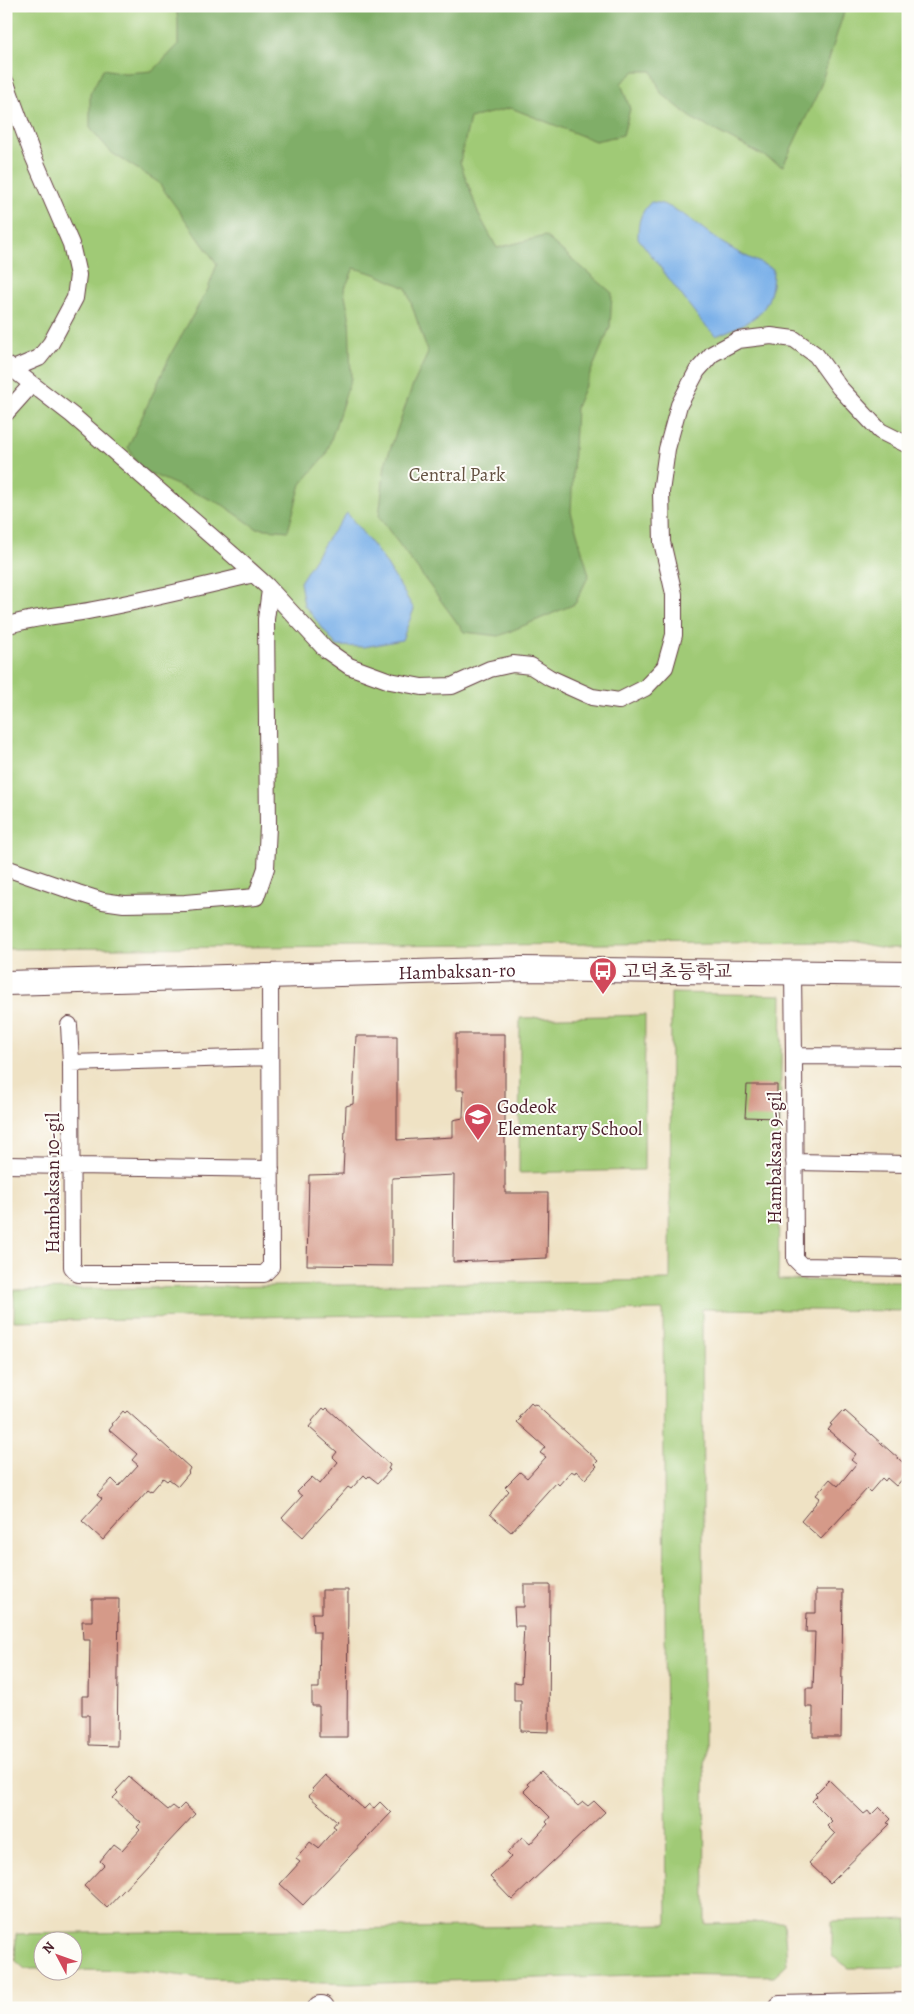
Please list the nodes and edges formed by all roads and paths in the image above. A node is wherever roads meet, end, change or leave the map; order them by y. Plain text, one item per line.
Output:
1 (6, 83) edge
2 (8, 368) edge
3 (32, 384) junction
4 (6, 413) edge
5 (908, 446) edge
6 (254, 574) junction
7 (270, 590) junction
8 (6, 626) edge
9 (6, 868) edge
10 (793, 973) junction
11 (270, 974) junction
12 (908, 974) edge
13 (6, 983) edge
14 (69, 1025) dead end
15 (794, 1056) junction
16 (270, 1057) junction
17 (908, 1057) edge
18 (71, 1063) junction
19 (794, 1162) junction
20 (908, 1164) edge
21 (6, 1165) edge
22 (72, 1166) junction
23 (271, 1169) junction
24 (908, 1268) edge
25 (908, 2005) edge
26 (780, 2008) edge

1 - 2 street
2 - 3 street
3 - 4 street
3 - 6 street
5 - 7 street
6 - 7 street
6 - 8 street
7 - 9 street
10 - 11 street, Hambaksan-ro
10 - 12 street, Hambaksan-ro
10 - 15 street, Hambaksan 9-gil
11 - 13 street, Hambaksan-ro
11 - 16 street, Hambaksan 10-gil
14 - 18 street, Hambaksan 10-gil
15 - 17 street
15 - 19 street, Hambaksan 9-gil
16 - 18 street
16 - 23 street, Hambaksan 10-gil
18 - 22 street, Hambaksan 10-gil
19 - 20 street
19 - 24 street, Hambaksan 9-gil
21 - 22 street
22 - 23 street
22 - 23 street, Hambaksan 10-gil
25 - 26 street

